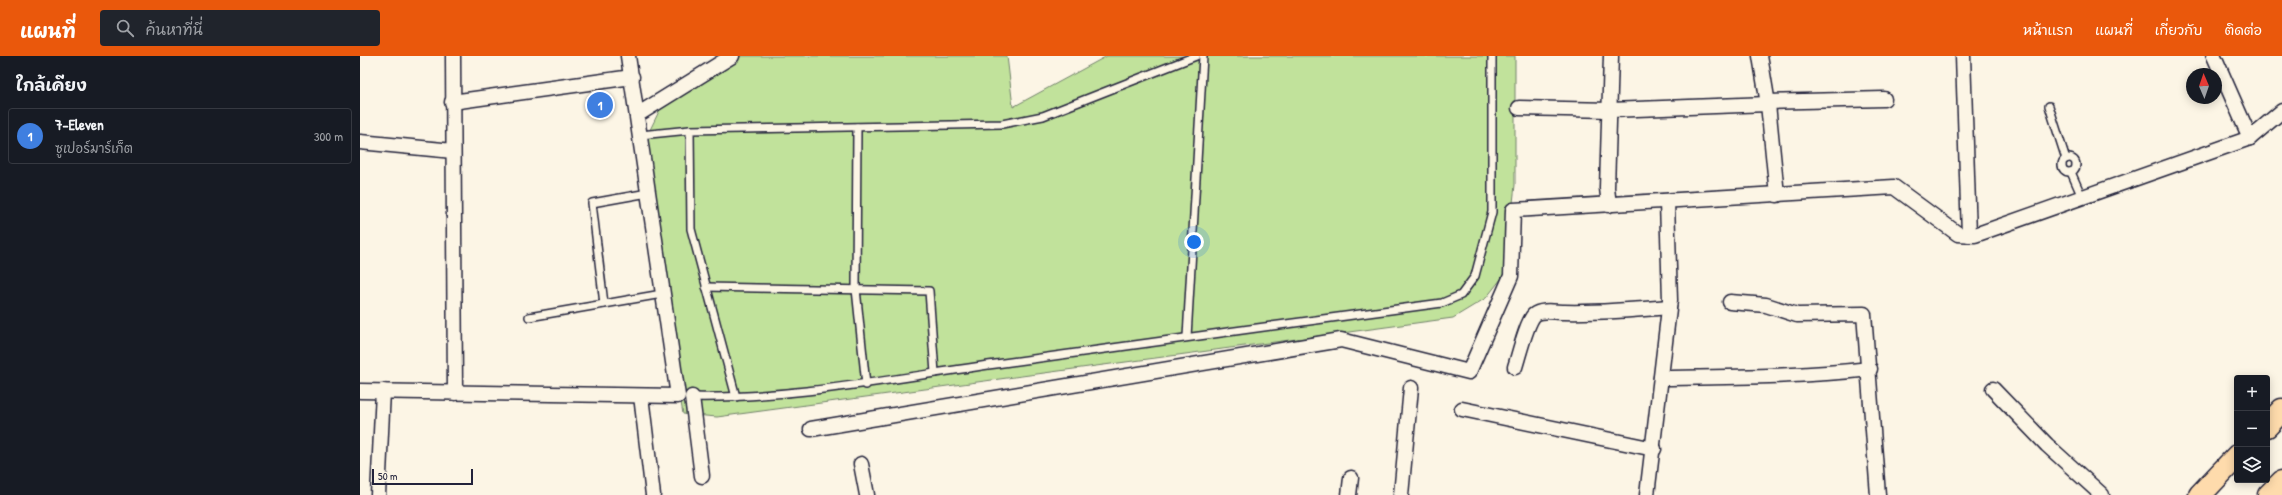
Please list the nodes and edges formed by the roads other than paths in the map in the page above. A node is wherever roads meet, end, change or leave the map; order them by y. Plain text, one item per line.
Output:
1 (453, 56) edge
2 (628, 56) edge
3 (732, 56) edge
4 (1196, 56) edge
5 (1203, 56) edge
6 (1492, 56) edge
7 (1611, 56) edge
8 (1760, 56) edge
9 (1963, 56) edge
10 (2214, 56) edge
11 (632, 77) junction
12 (1884, 99) dead end
13 (452, 102) junction
14 (1768, 103) junction
15 (2049, 106) dead end
16 (1519, 108) dead end
17 (1610, 110) junction
18 (2282, 112) edge
19 (637, 115) junction
20 (857, 127) junction
21 (690, 130) junction
22 (640, 135) junction
23 (2250, 138) junction
24 (360, 142) edge
25 (453, 151) junction
26 (648, 193) junction
27 (1777, 195) junction
28 (2082, 197) junction
29 (1667, 202) junction
30 (1609, 205) junction
31 (1969, 235) junction
32 (706, 287) junction
33 (856, 289) junction
34 (662, 294) junction
35 (1730, 302) dead end
36 (604, 304) junction
37 (1669, 307) junction
38 (529, 316) dead end
39 (1187, 337) junction
40 (1515, 367) dead end
41 (1870, 369) junction
42 (935, 373) junction
43 (1661, 378) junction
44 (866, 385) junction
45 (1411, 388) dead end
46 (1993, 389) dead end
47 (360, 391) edge
48 (382, 391) junction
49 (455, 393) junction
50 (641, 396) junction
51 (678, 396) junction
52 (692, 397) junction
53 (736, 398) junction
54 (1462, 409) dead end
55 (2282, 410) edge
56 (2270, 423) edge
57 (811, 429) dead end
58 (1654, 449) junction
59 (2234, 459) edge
60 (861, 464) dead end
61 (702, 476) dead end
62 (1351, 478) dead end
63 (378, 495) edge
64 (654, 495) edge
65 (867, 495) edge
66 (1349, 495) edge
67 (1401, 495) edge
68 (1647, 495) edge
69 (1878, 495) edge
70 (2102, 495) edge
71 (2200, 495) edge

1 - 13 street
2 - 11 street
3 - 19 street
4 - 20 lane
5 - 39 lane
6 - 39 lane
7 - 17 street
8 - 14 street
9 - 31 street
10 - 23 street
11 - 13 street
11 - 19 street
12 - 14 street
13 - 25 street
14 - 17 street
14 - 27 street
15 - 28 lane
16 - 17 street
17 - 30 street
18 - 23 street
19 - 22 street
20 - 21 lane
20 - 33 lane
21 - 22 lane
21 - 32 lane
22 - 26 street
23 - 28 street
24 - 25 street
25 - 49 street
26 - 34 street
26 - 36 lane
27 - 29 street
27 - 31 street
28 - 31 street
29 - 30 street
29 - 37 street
30 - 57 street
32 - 33 lane
32 - 53 lane
33 - 42 lane
33 - 44 lane
34 - 36 lane
34 - 51 street
35 - 41 street
36 - 38 lane
37 - 40 street
37 - 43 street
39 - 42 lane
41 - 43 street
41 - 69 street
42 - 44 lane
43 - 58 street
44 - 53 lane
45 - 67 street
46 - 70 street
47 - 48 street
48 - 49 street
48 - 63 street
49 - 50 street
50 - 51 street
50 - 64 street
51 - 52 lane
52 - 53 lane
52 - 61 street
54 - 58 street
55 - 56 main road
58 - 68 street
59 - 71 main road
60 - 65 street
62 - 66 street

